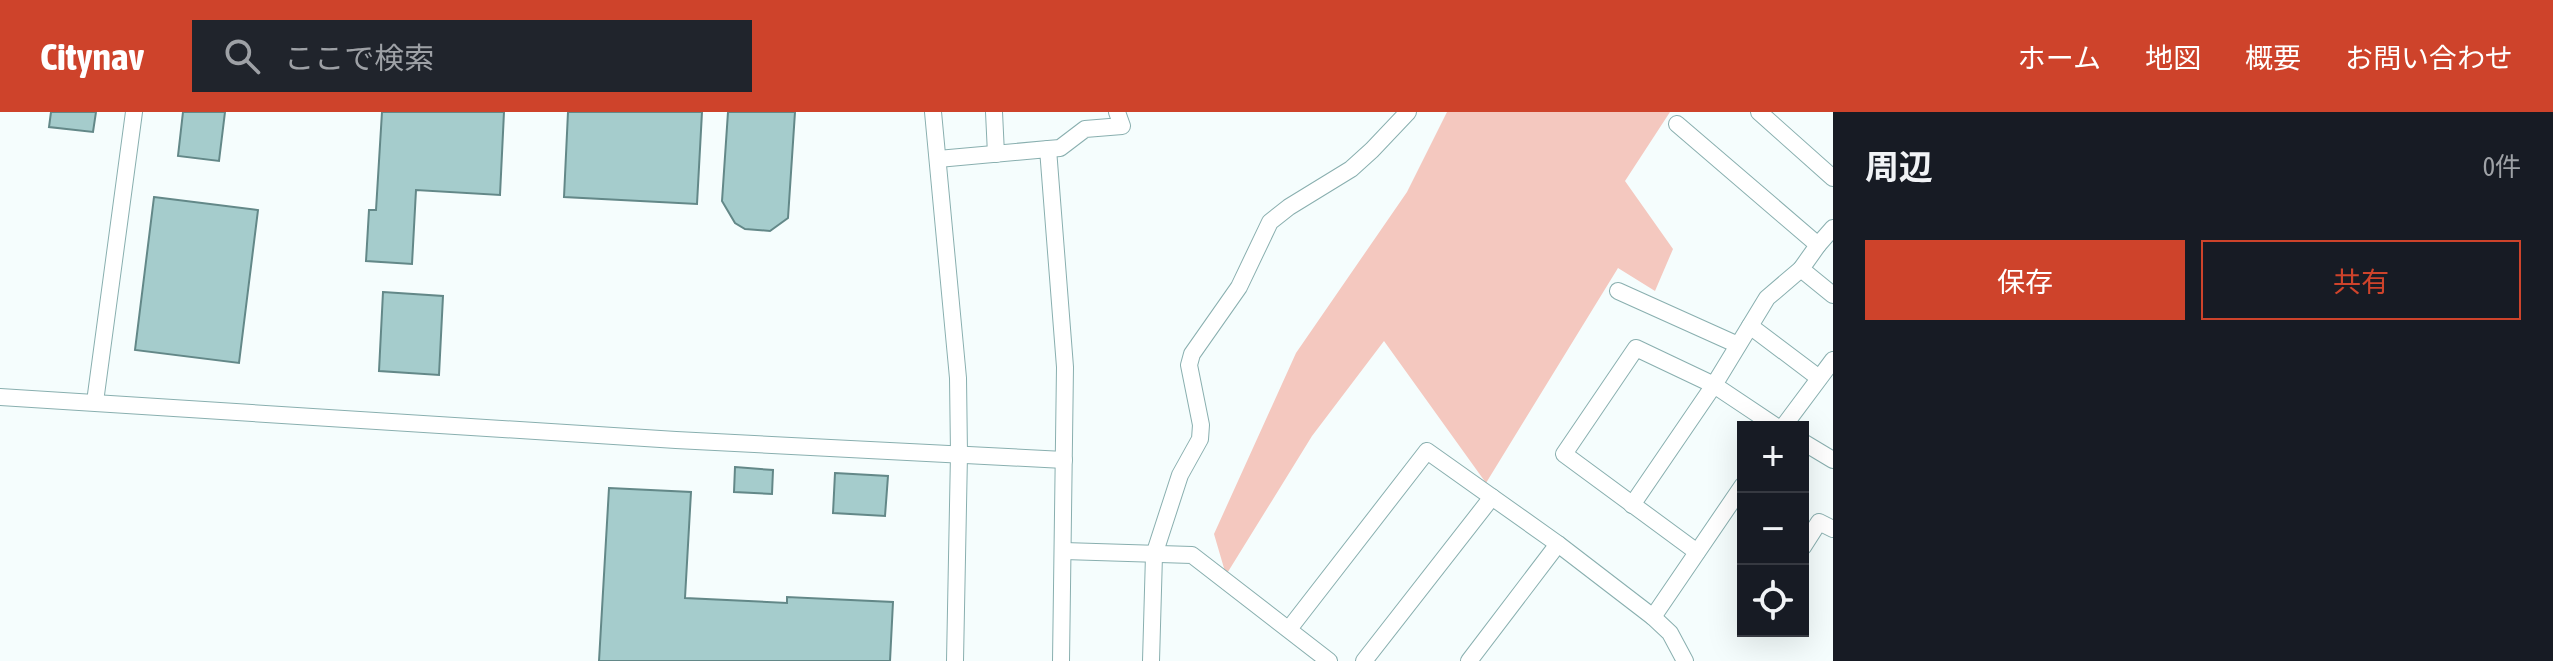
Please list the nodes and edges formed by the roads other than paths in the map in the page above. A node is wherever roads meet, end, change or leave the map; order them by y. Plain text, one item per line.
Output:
1 (134, 112) edge
2 (933, 112) edge
3 (994, 112) edge
4 (1117, 112) edge
5 (1408, 112) edge
6 (1759, 112) edge
7 (1677, 124) dead end
8 (1048, 149) junction
9 (996, 154) junction
10 (938, 159) junction
11 (1833, 178) edge
12 (1833, 228) edge
13 (1818, 245) junction
14 (1801, 269) junction
15 (1618, 291) dead end
16 (1833, 295) edge
17 (1750, 326) junction
18 (1738, 345) junction
19 (1833, 360) edge
20 (1819, 378) junction
21 (1714, 385) junction
22 (0, 397) edge
23 (95, 402) junction
24 (1771, 421) edge
25 (1785, 421) edge
26 (1809, 446) edge
27 (959, 454) junction
28 (1064, 460) junction
29 (1833, 460) edge
30 (1738, 493) edge
31 (1492, 497) junction
32 (1632, 505) junction
33 (1833, 529) edge
34 (1809, 538) edge
35 (1558, 544) junction
36 (1064, 551) junction
37 (1697, 552) junction
38 (1154, 555) junction
39 (1653, 617) junction
40 (1289, 629) junction
41 (955, 661) edge
42 (1061, 661) edge
43 (1151, 661) edge
44 (1329, 661) edge
45 (1364, 661) edge
46 (1469, 661) edge
47 (1685, 661) edge

1 - 23 street
2 - 10 street
3 - 9 street
4 - 8 street
5 - 38 street
6 - 11 street
7 - 13 street
8 - 9 street
8 - 28 street
9 - 10 street
10 - 27 street
12 - 13 street
13 - 14 street
14 - 16 street
14 - 17 street
15 - 18 street
17 - 18 street
17 - 20 street
18 - 21 street
19 - 20 street
20 - 25 street
21 - 24 street
21 - 32 street
21 - 32 street
22 - 23 street
23 - 27 street
26 - 29 street
27 - 28 street
27 - 41 street
28 - 36 street
30 - 37 street
31 - 35 street
31 - 40 street
31 - 45 street
32 - 37 street
33 - 34 street
35 - 39 street
35 - 46 street
36 - 38 street
36 - 42 street
37 - 39 street
38 - 40 street
38 - 43 street
39 - 47 street
40 - 44 street

